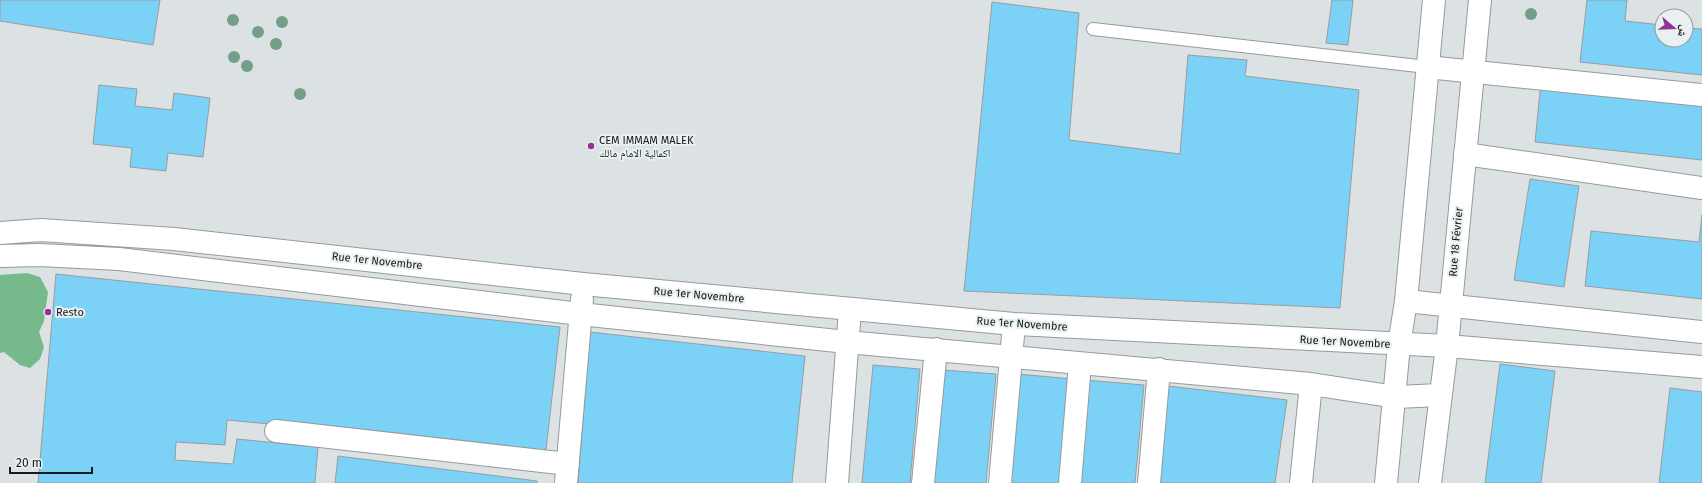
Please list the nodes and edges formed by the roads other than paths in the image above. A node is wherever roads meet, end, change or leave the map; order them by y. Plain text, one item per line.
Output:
1 (1434, 0) edge
2 (1480, 0) edge
3 (1094, 29) dead end
4 (1427, 67) junction
5 (1473, 70) junction
6 (1702, 95) edge
7 (1465, 154) junction
8 (1702, 188) edge
9 (41, 230) junction
10 (0, 233) edge
11 (40, 255) junction
12 (0, 256) edge
13 (583, 284) junction
14 (715, 296) junction
15 (1406, 301) junction
16 (1450, 306) junction
17 (850, 309) junction
18 (580, 314) junction
19 (1014, 324) junction
20 (713, 328) junction
21 (1702, 332) edge
22 (847, 342) junction
23 (1400, 345) junction
24 (1448, 346) junction
25 (936, 349) junction
26 (1012, 357) junction
27 (1080, 364) junction
28 (1702, 367) edge
29 (1159, 370) junction
30 (1311, 384) junction
31 (1440, 395) junction
32 (1396, 397) junction
33 (276, 431) dead end
34 (567, 474) edge
35 (837, 483) edge
36 (923, 483) edge
37 (1000, 483) edge
38 (1070, 483) edge
39 (1149, 483) edge
40 (1301, 483) edge
41 (1386, 483) edge
42 (1430, 483) edge

1 - 4 street
2 - 5 street, Rue 18 Février
3 - 4 lane
4 - 5 street
4 - 15 street
5 - 6 street
5 - 7 street, Rue 18 Février
7 - 8 street
7 - 16 street, Rue 18 Février
9 - 10 street, Rue 1er Novembre
9 - 11 street
9 - 13 street, Rue 1er Novembre
11 - 12 street
11 - 18 street
13 - 14 street, Rue 1er Novembre
13 - 18 street
14 - 17 street, Rue 1er Novembre
14 - 20 street
15 - 16 street
15 - 23 street
16 - 21 street
16 - 24 street, Rue 18 Février
17 - 19 street, Rue 1er Novembre
17 - 22 street
18 - 20 street
18 - 34 street
19 - 23 street, Rue 1er Novembre
19 - 26 street
20 - 22 street
22 - 25 street
22 - 35 street
23 - 24 street, Rue 1er Novembre
23 - 32 street
24 - 28 street
24 - 31 street, Rue 18 Février
25 - 26 street
25 - 36 street
26 - 27 street
26 - 37 street
27 - 29 street
27 - 38 street
29 - 30 street
29 - 39 street
30 - 32 street
30 - 40 street
31 - 32 street
31 - 42 street, Rue 18 Février
32 - 41 street
33 - 34 street

